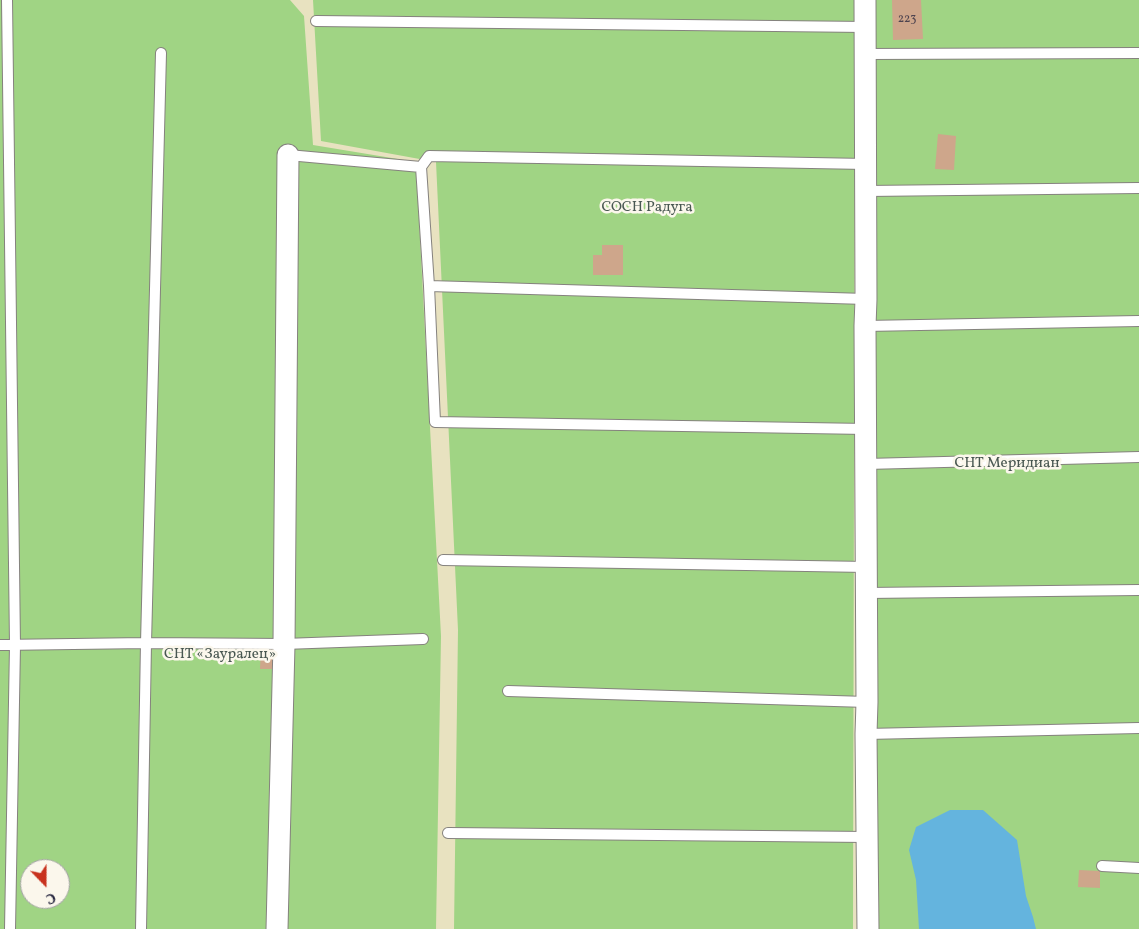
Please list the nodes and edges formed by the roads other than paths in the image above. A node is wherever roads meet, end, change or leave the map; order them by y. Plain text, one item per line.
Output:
1 (7, 0) edge
2 (866, 0) edge
3 (316, 21) dead end
4 (866, 27) junction
5 (161, 53) dead end
6 (1139, 53) edge
7 (866, 54) junction
8 (288, 155) joint
9 (866, 164) junction
10 (421, 167) junction
11 (1139, 188) edge
12 (866, 191) junction
13 (430, 286) junction
14 (866, 300) junction
15 (1139, 321) edge
16 (865, 326) junction
17 (867, 429) junction
18 (1139, 457) edge
19 (866, 464) junction
20 (443, 560) dead end
21 (867, 567) junction
22 (1139, 590) edge
23 (866, 593) junction
24 (424, 639) dead end
25 (146, 642) junction
26 (284, 644) junction
27 (0, 645) edge
28 (15, 645) junction
29 (508, 691) dead end
30 (867, 702) junction
31 (1139, 728) edge
32 (866, 734) junction
33 (448, 833) dead end
34 (868, 837) junction
35 (1102, 866) dead end
36 (1139, 868) edge
37 (10, 929) edge
38 (141, 929) edge
39 (277, 929) edge
40 (868, 929) edge

1 - 28 lane
2 - 4 street
3 - 4 lane
4 - 7 street
5 - 25 lane
6 - 7 lane
7 - 9 street
8 - 10 lane
8 - 26 street
9 - 10 lane
9 - 12 street
10 - 13 lane
11 - 12 lane
12 - 14 street
13 - 14 lane
13 - 17 lane
14 - 16 street
15 - 16 lane
16 - 17 street
17 - 19 street
18 - 19 lane
19 - 21 street
20 - 21 lane
21 - 23 street
22 - 23 lane
23 - 30 street
24 - 26 lane
25 - 26 lane
25 - 28 lane
25 - 38 lane
26 - 39 street
27 - 28 lane
28 - 37 lane
29 - 30 lane
30 - 32 street
31 - 32 lane
32 - 34 street
33 - 34 lane
34 - 40 street
35 - 36 lane

